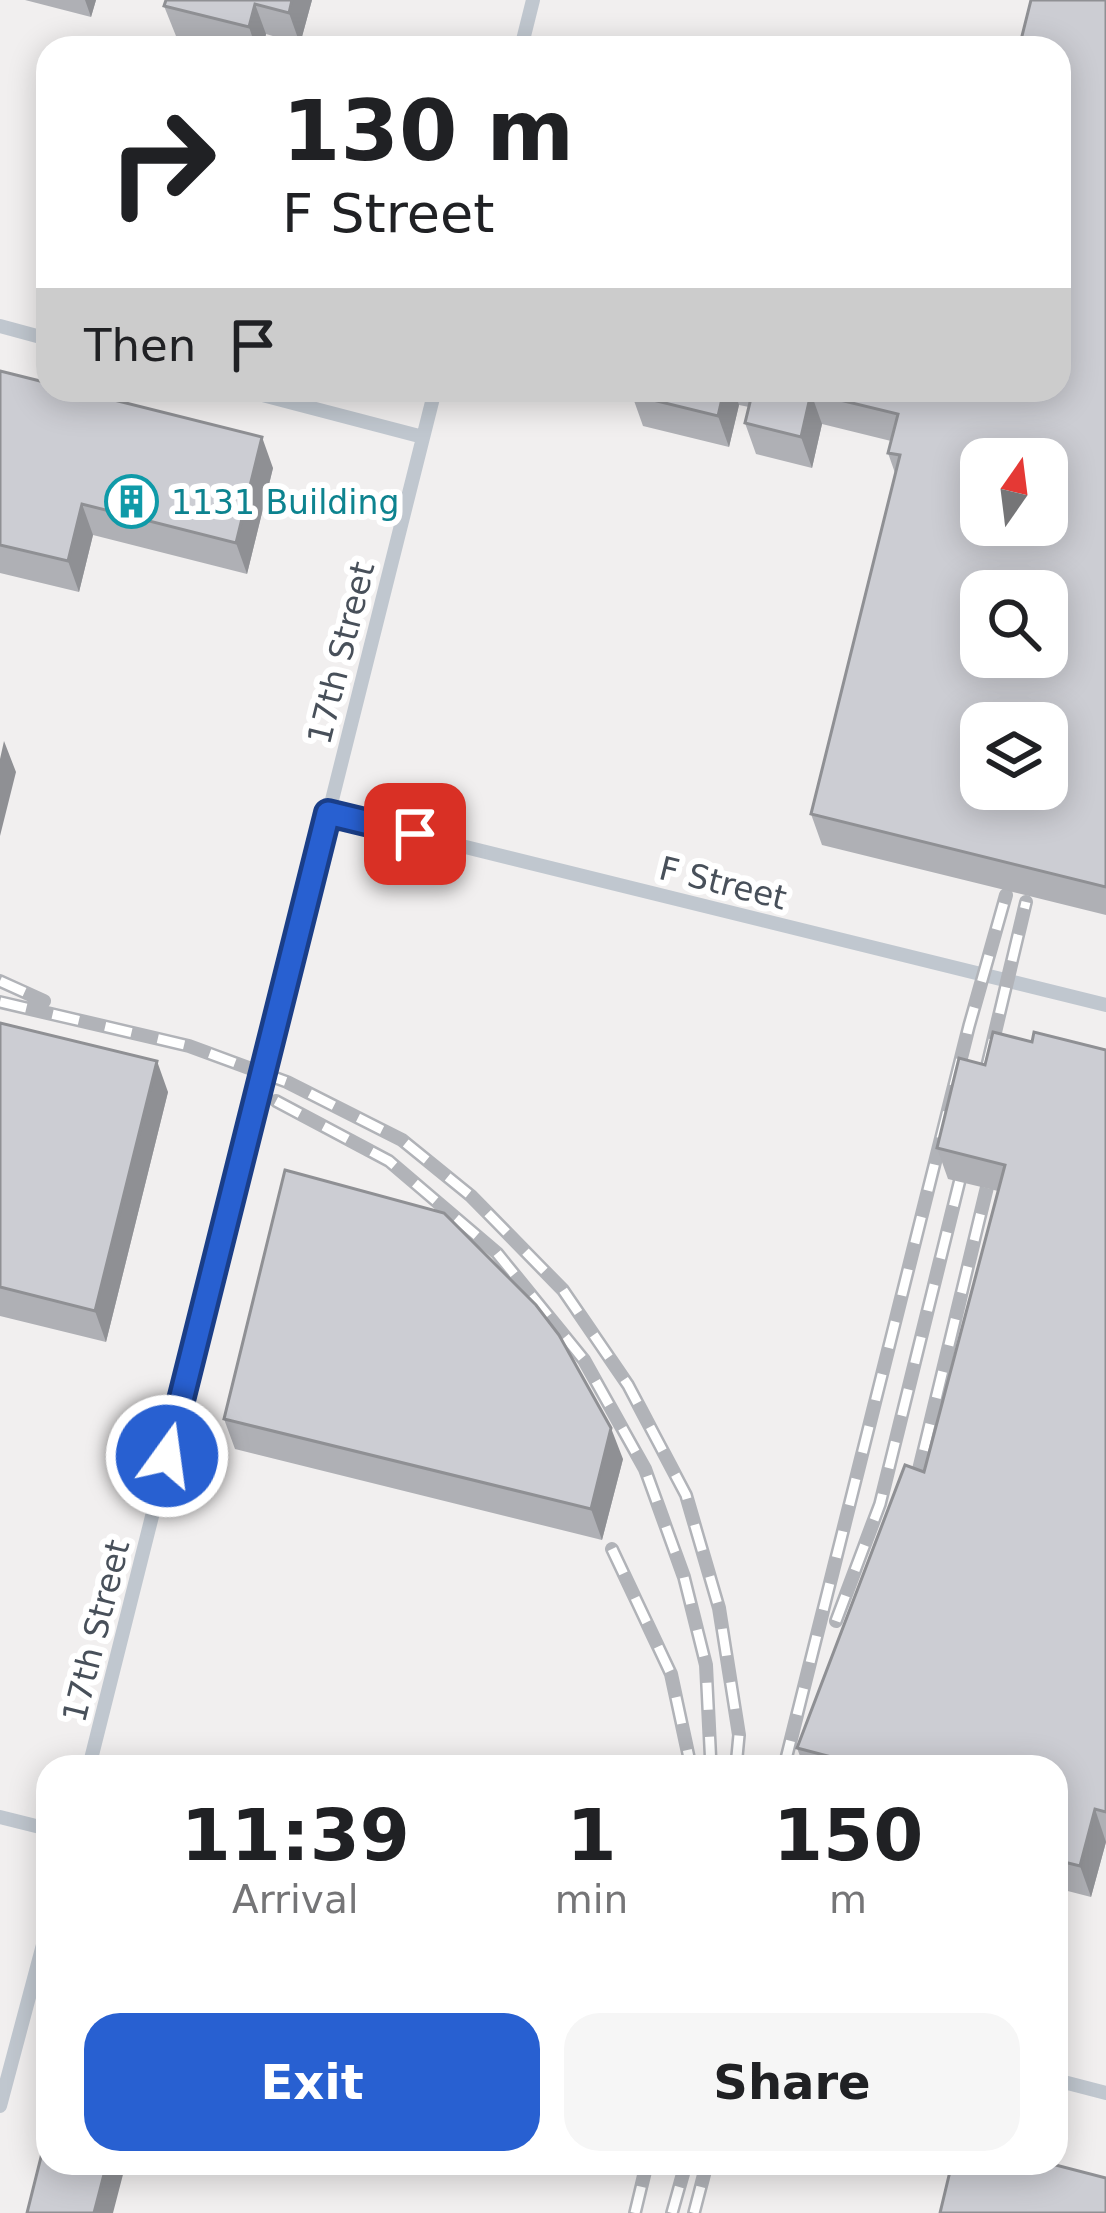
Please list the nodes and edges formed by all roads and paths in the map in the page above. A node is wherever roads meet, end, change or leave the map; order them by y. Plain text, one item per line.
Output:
1 (533, 0) edge
2 (524, 36) edge
3 (0, 326) edge
4 (36, 336) edge
5 (289, 402) edge
6 (432, 402) edge
7 (423, 437) junction
8 (328, 813) junction
9 (1106, 1005) edge
10 (92, 1755) edge
11 (0, 1817) edge
12 (36, 1826) edge
13 (36, 1971) edge
14 (1068, 2083) edge
15 (1106, 2092) edge
16 (0, 2106) edge

1 - 2 lane
3 - 4 lane
5 - 7 lane
6 - 7 lane, 17th Street
7 - 8 lane, 17th Street
8 - 9 lane, F Street
8 - 10 lane, 17th Street
11 - 12 lane
13 - 16 lane
14 - 15 lane

